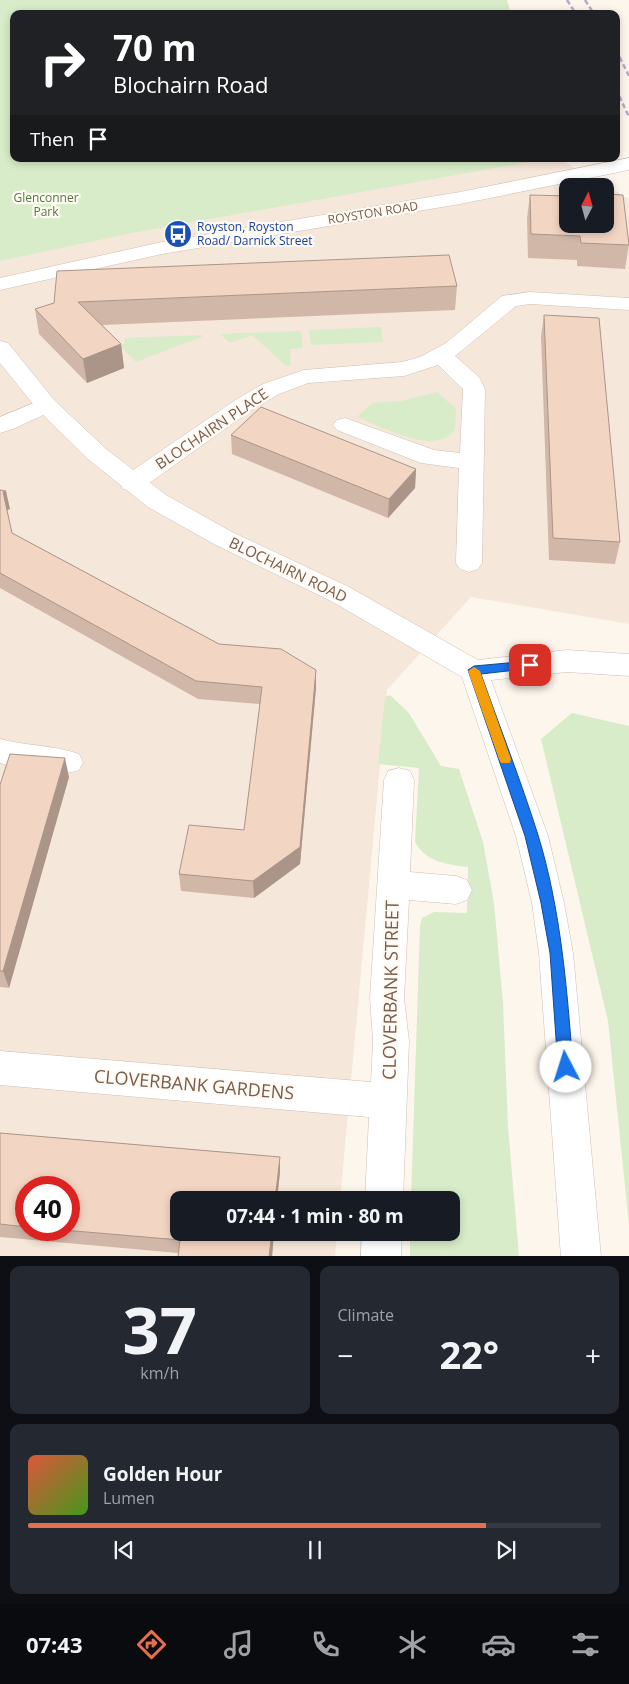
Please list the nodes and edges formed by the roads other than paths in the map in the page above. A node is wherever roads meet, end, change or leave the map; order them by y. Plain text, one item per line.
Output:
1 (629, 164) edge
2 (0, 284) edge
3 (629, 304) edge
4 (0, 348) edge
5 (441, 356) junction
6 (46, 404) junction
7 (2, 425) edge
8 (345, 425) dead end
9 (472, 462) junction
10 (132, 483) junction
11 (469, 563) dead end
12 (629, 665) edge
13 (474, 670) junction
14 (0, 751) edge
15 (68, 762) dead end
16 (398, 780) dead end
17 (393, 885) junction
18 (456, 890) dead end
19 (0, 1068) edge
20 (389, 1101) junction
21 (384, 1191) edge
22 (382, 1241) edge
23 (381, 1256) edge
24 (581, 1256) edge

1 - 2 street, ROYSTON ROAD
3 - 5 street, BLOCHAIRN PLACE
4 - 6 street, BLOCHAIRN ROAD
5 - 9 street
5 - 10 street, BLOCHAIRN PLACE
6 - 7 street
6 - 10 street, BLOCHAIRN ROAD
8 - 9 street
9 - 11 street
10 - 13 street, BLOCHAIRN ROAD
12 - 13 street
13 - 24 street
14 - 15 street
16 - 17 street, CLOVERBANK STREET
17 - 18 street
17 - 20 street, CLOVERBANK STREET
19 - 20 street, CLOVERBANK GARDENS
20 - 21 street, CLOVERBANK STREET
22 - 23 street

